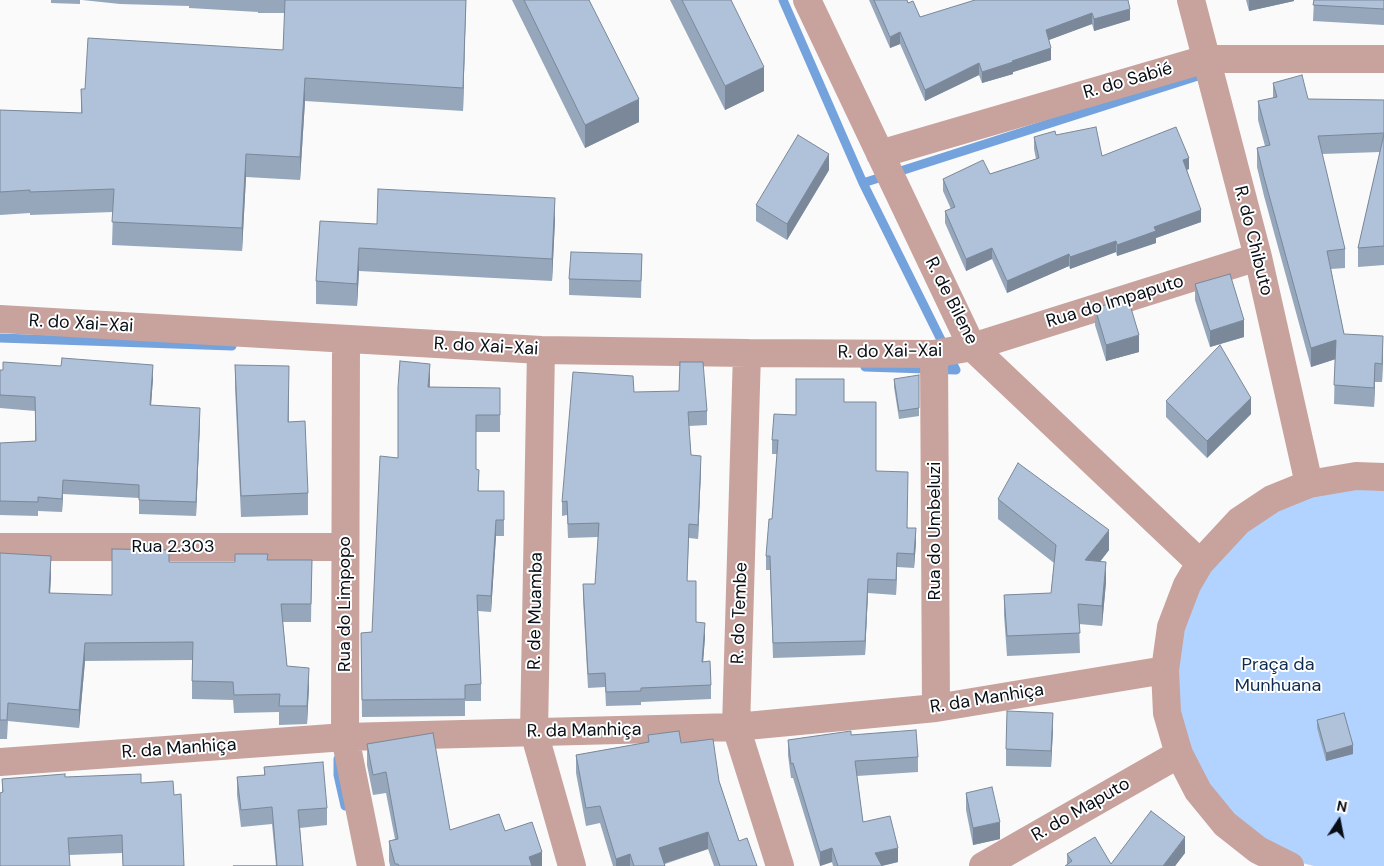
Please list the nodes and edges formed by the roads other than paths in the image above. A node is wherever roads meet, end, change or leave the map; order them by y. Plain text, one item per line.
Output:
1 (807, 0) edge
2 (1191, 0) edge
3 (1206, 59) junction
4 (1384, 59) edge
5 (880, 154) junction
6 (1258, 257) junction
7 (0, 319) edge
8 (346, 340) junction
9 (972, 347) junction
10 (541, 350) junction
11 (747, 353) junction
12 (934, 354) junction
13 (1384, 477) edge
14 (1309, 484) junction
15 (0, 547) edge
16 (346, 547) junction
17 (1200, 563) junction
18 (1165, 670) junction
19 (936, 708) junction
20 (736, 727) junction
21 (534, 732) junction
22 (345, 737) junction
23 (1179, 754) junction
24 (0, 762) edge
25 (1250, 858) edge
26 (371, 866) edge
27 (572, 866) edge
28 (780, 866) edge
29 (983, 866) edge
30 (1290, 866) edge

1 - 5 street, R. de Bilene
2 - 3 street, R. do Chibuto
3 - 4 street, R. do Sabié
3 - 5 street, R. do Sabié
3 - 6 street, R. do Chibuto
5 - 9 street, R. de Bilene
6 - 9 street, Rua do Impaputo
6 - 14 street, R. do Chibuto
7 - 8 street, R. do Xai-Xai
8 - 10 street, R. do Xai-Xai
8 - 16 street, Rua do Limpopo
9 - 12 street, R. do Xai-Xai
9 - 17 street, R. de Bilene
10 - 11 street, R. do Xai-Xai
10 - 21 street, R. de Muamba
11 - 12 street, R. do Xai-Xai
11 - 20 street, R. do Tembe
12 - 19 street, Rua do Umbeluzi
13 - 14 street
14 - 17 street
15 - 16 street, Rua 2.303
16 - 22 street, Rua do Limpopo
17 - 18 street
18 - 19 street, R. da Manhiça
18 - 23 street
19 - 20 street, R. da Manhiça
20 - 21 street, R. da Manhiça
20 - 28 street, R. do Tembe
21 - 22 street, R. da Manhiça
21 - 27 street, R. de Muamba
22 - 24 street, R. da Manhiça
22 - 26 street, Rua do Limpopo
23 - 25 street
23 - 29 street, R. do Maputo
25 - 30 street

